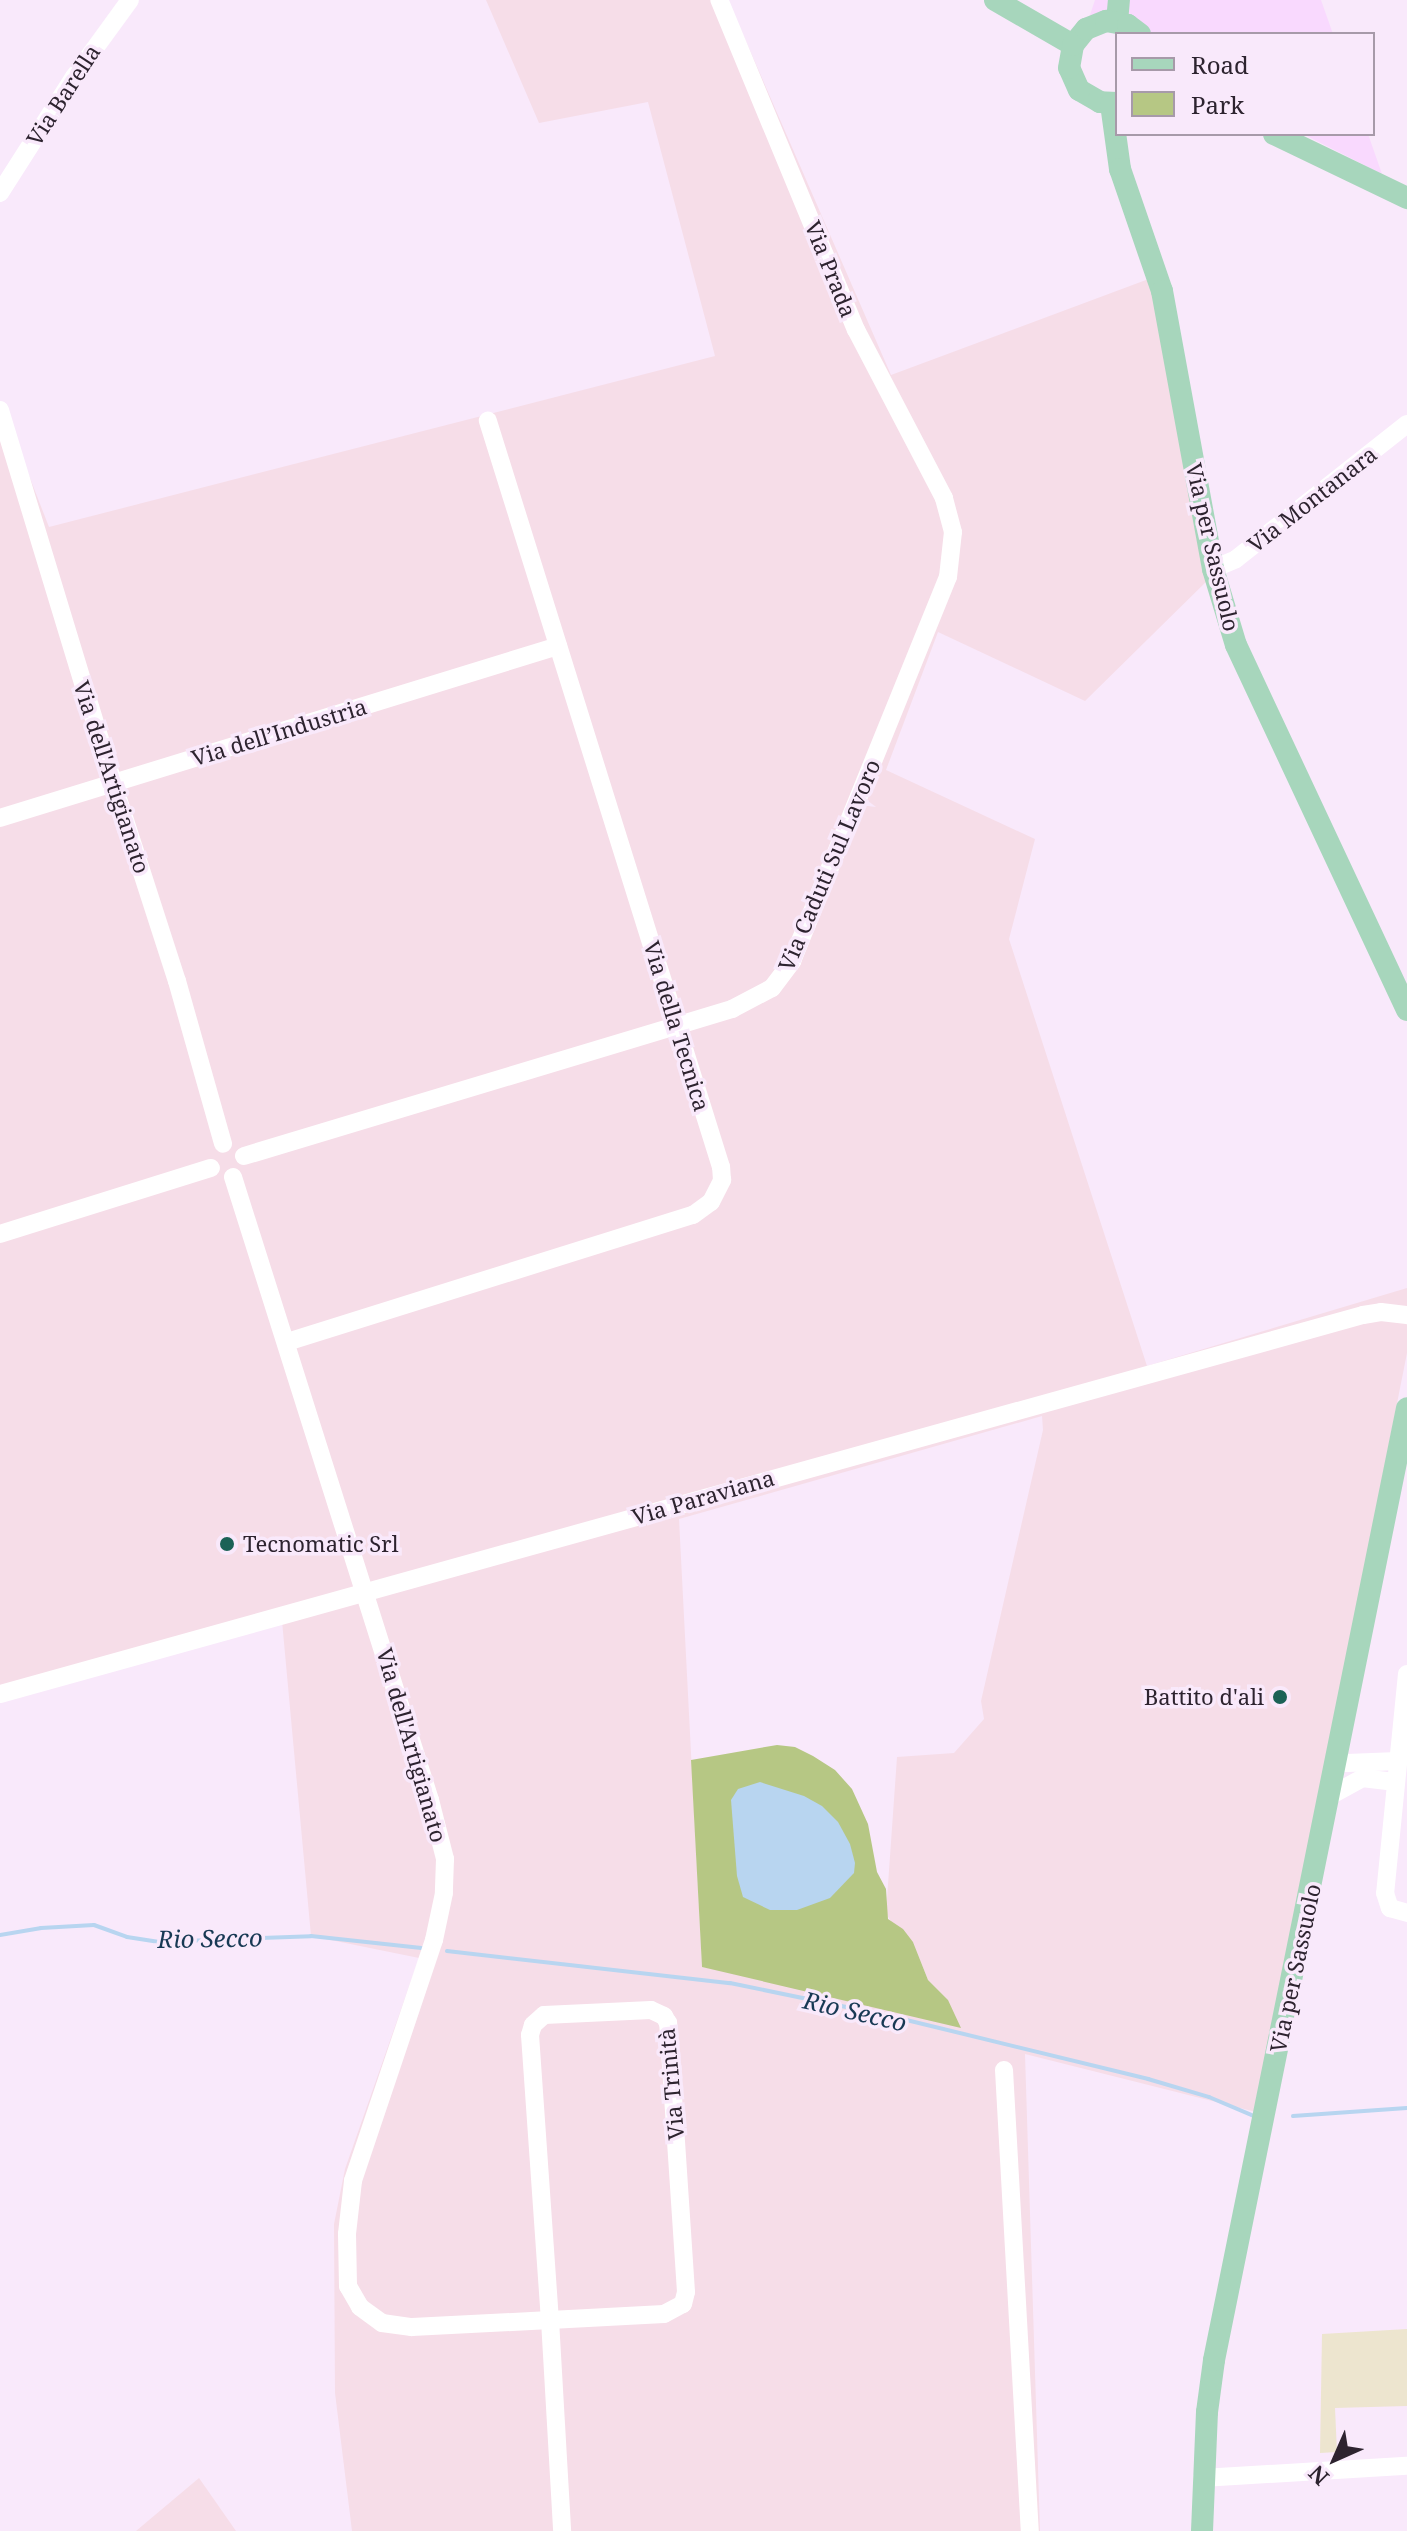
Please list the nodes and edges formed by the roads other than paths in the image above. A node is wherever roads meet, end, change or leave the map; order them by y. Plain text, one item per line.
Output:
1 (130, 0) edge
2 (719, 0) edge
3 (995, 0) edge
4 (1118, 11) edge
5 (1138, 32) edge
6 (1073, 45) junction
7 (1114, 103) edge
8 (1117, 136) edge
9 (1278, 136) edge
10 (0, 193) edge
11 (1407, 198) edge
12 (0, 410) edge
13 (488, 421) dead end
14 (1407, 424) edge
15 (953, 532) joint
16 (1213, 569) junction
17 (558, 646) junction
18 (113, 783) junction
19 (0, 818) edge
20 (1407, 1010) edge
21 (676, 1023) junction
22 (223, 1144) junction
23 (244, 1156) junction
24 (211, 1168) junction
25 (233, 1177) junction
26 (0, 1234) edge
27 (1407, 1315) edge
28 (287, 1342) junction
29 (1407, 1408) edge
30 (366, 1593) junction
31 (1407, 1674) edge
32 (0, 1694) edge
33 (1339, 1756) junction
34 (1398, 1761) junction
35 (1362, 1778) junction
36 (1396, 1782) junction
37 (1330, 1796) junction
38 (1398, 1910) edge
39 (1004, 2070) dead end
40 (368, 2315) joint
41 (550, 2320) junction
42 (1407, 2466) edge
43 (1202, 2478) junction
44 (562, 2531) edge
45 (1030, 2531) edge
46 (1202, 2531) edge

1 - 10 street, Via Barella
2 - 15 street, Via Prada
3 - 6 main road
4 - 5 main road
4 - 6 main road
6 - 7 main road
8 - 16 main road, Via per Sassuolo
9 - 11 main road
12 - 18 street, Via dell'Artigianato
13 - 17 street, Via della Tecnica
14 - 16 street, Via Montanara
15 - 21 street, Via Caduti Sul Lavoro
16 - 20 main road, Via per Sassuolo
17 - 18 street, Via dell’Industria
17 - 21 street, Via della Tecnica
18 - 19 street, Via dell’Industria
18 - 22 street, Via dell'Artigianato
21 - 23 street, Via Caduti Sul Lavoro
21 - 28 street, Via della Tecnica
22 - 23 street
22 - 24 street
23 - 25 street
24 - 25 street
24 - 26 street
25 - 28 street, Via dell'Artigianato
27 - 30 street, Via Paraviana
28 - 30 street, Via dell'Artigianato
29 - 33 main road, Via per Sassuolo
30 - 32 street, Via Paraviana
30 - 40 street, Via dell'Artigianato
31 - 34 street
33 - 34 street
33 - 35 street
33 - 37 main road, Via per Sassuolo
34 - 36 street
35 - 36 street
35 - 37 street
36 - 38 street
37 - 43 main road, Via per Sassuolo
39 - 45 street
40 - 41 street, Via Trinità
41 - 41 street, Via Trinità
41 - 44 street, Via Trinità
42 - 43 street
43 - 46 main road, Via per Sassuolo

